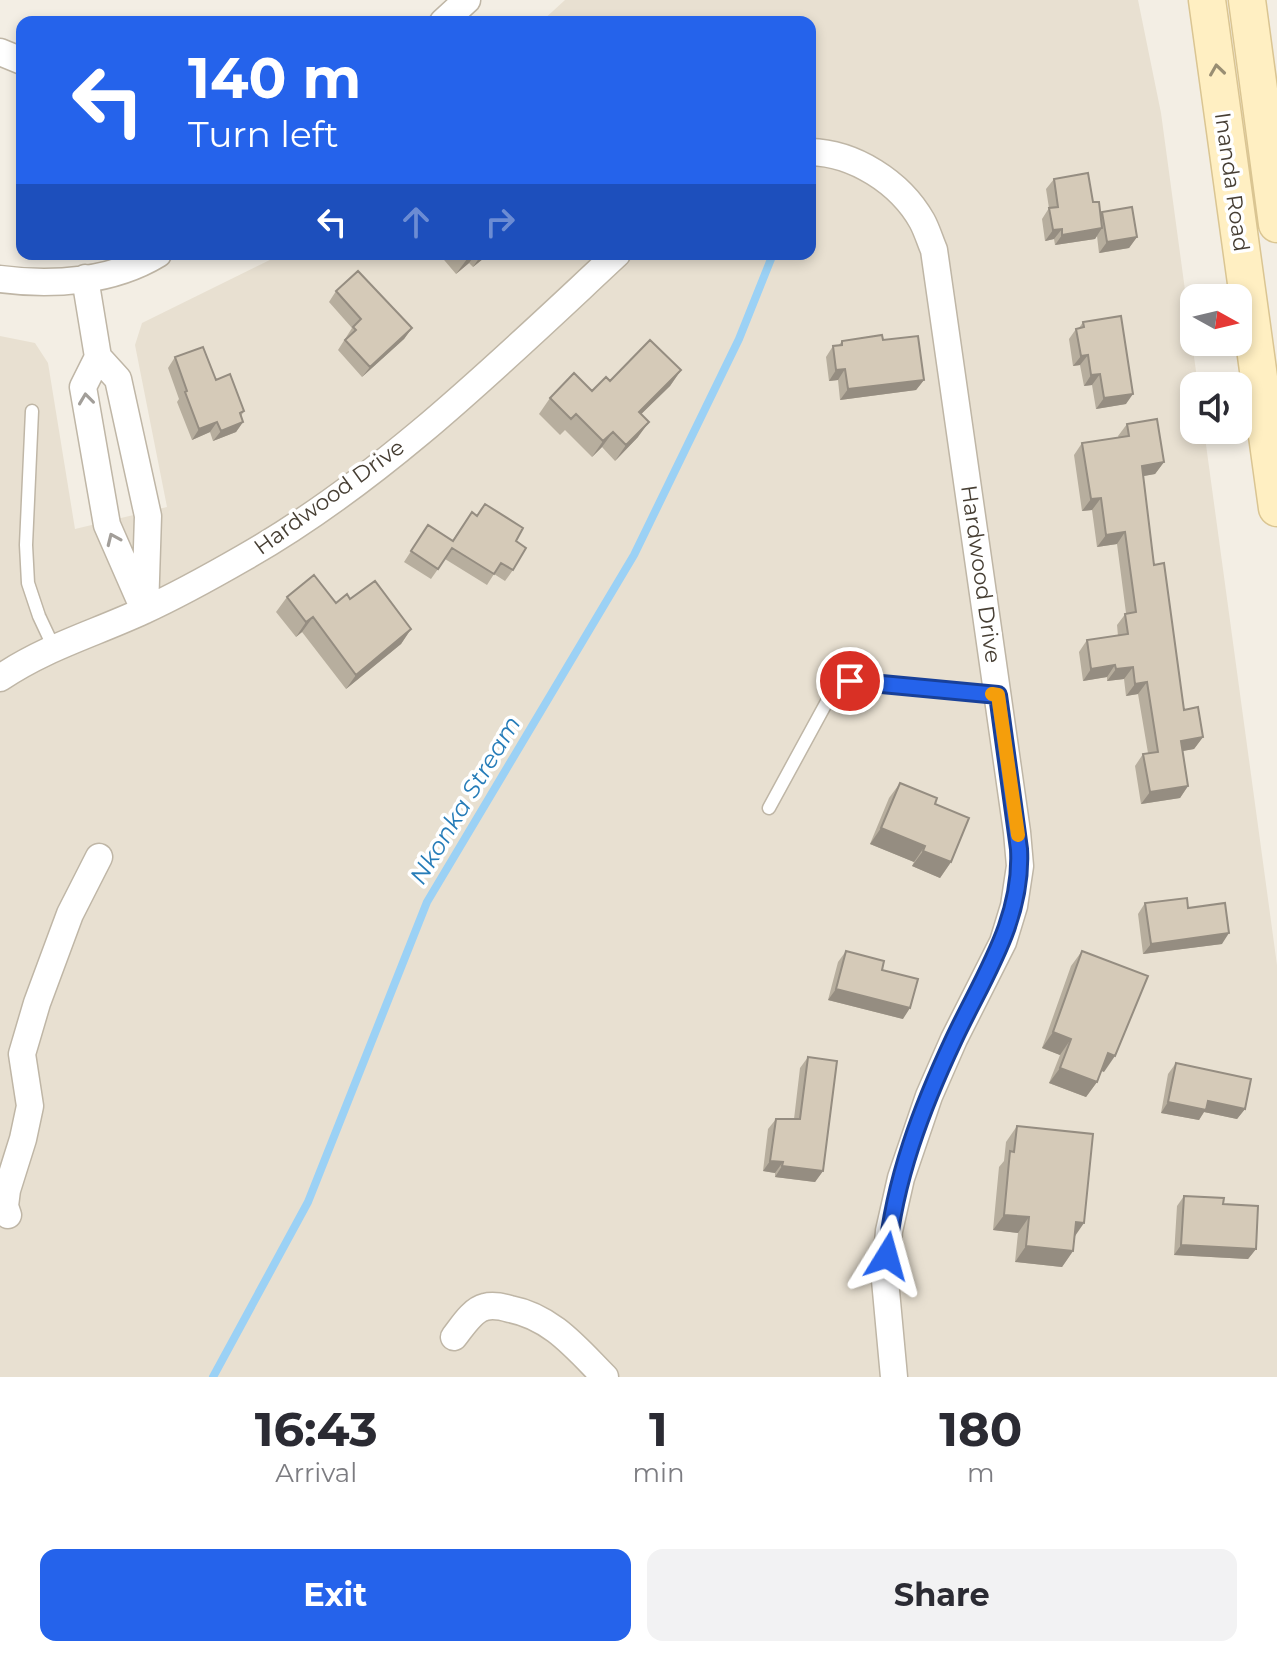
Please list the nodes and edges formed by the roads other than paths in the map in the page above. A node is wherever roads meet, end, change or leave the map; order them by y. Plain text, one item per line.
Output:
1 (467, 0) edge
2 (1207, 0) edge
3 (1247, 0) edge
4 (450, 16) edge
5 (816, 153) edge
6 (1277, 224) edge
7 (149, 260) edge
8 (611, 260) edge
9 (85, 278) junction
10 (0, 279) edge
11 (98, 357) junction
12 (32, 411) dead end
13 (1277, 508) edge
14 (145, 610) junction
15 (54, 648) junction
16 (0, 678) edge
17 (998, 695) junction
18 (769, 808) dead end
19 (99, 857) dead end
20 (11, 1054) edge
21 (8, 1215) dead end
22 (454, 1337) dead end
23 (605, 1377) edge
24 (894, 1377) edge

1 - 4 street
13 -> 2 main road, Inanda Road
3 - 6 main road, Inanda Road
5 - 17 street, Hardwood Drive
7 - 9 street
8 - 14 street, Hardwood Drive
9 - 10 street
9 - 11 street
11 - 14 street
14 -> 11 street
12 - 15 lane
14 - 15 street, Hardwood Drive
15 - 16 street, Hardwood Drive
17 - 18 lane
17 - 24 street, Hardwood Drive
19 - 20 street
20 - 21 street
22 - 23 street

